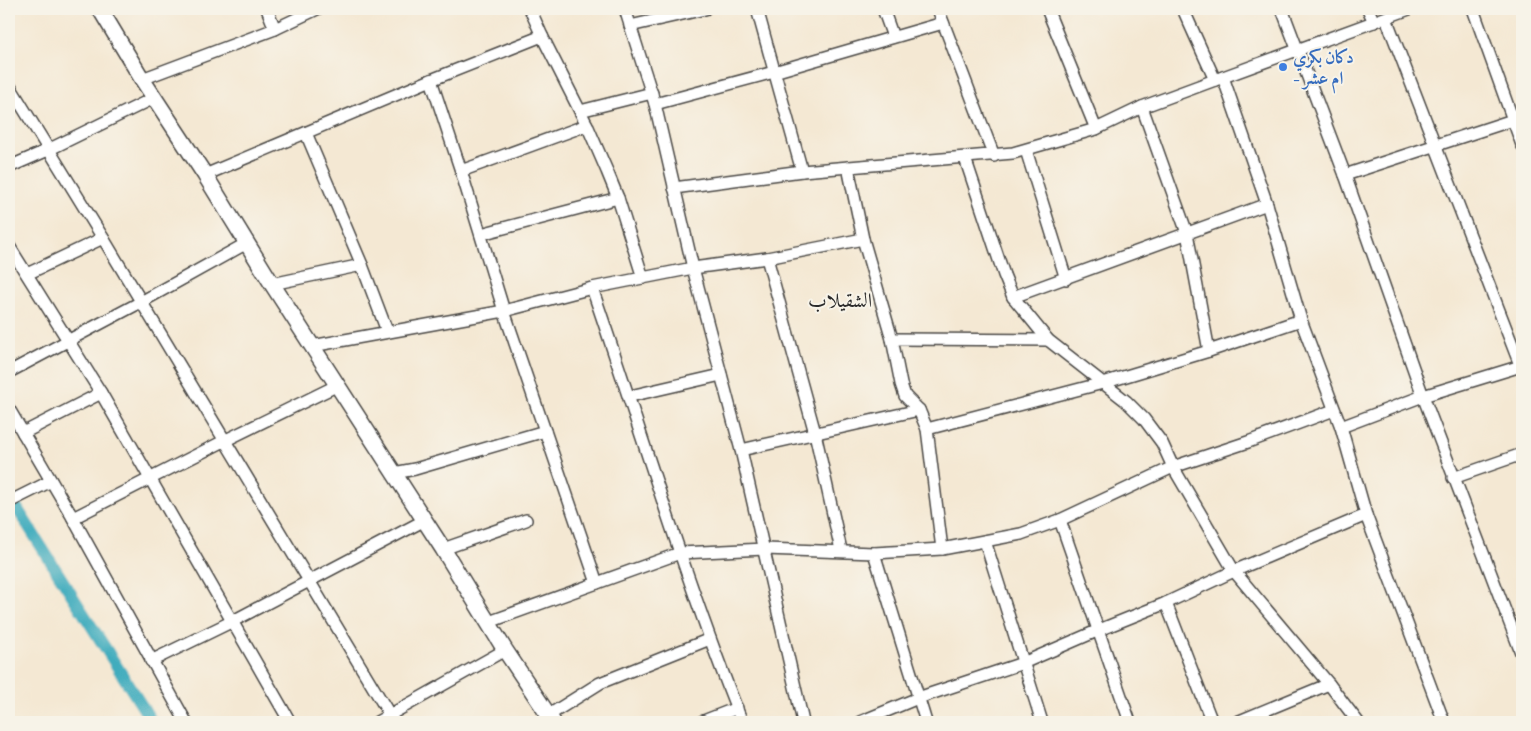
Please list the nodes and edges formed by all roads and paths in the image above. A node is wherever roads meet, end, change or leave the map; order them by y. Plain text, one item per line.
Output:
1 (100, 9) edge
2 (267, 9) edge
3 (317, 9) edge
4 (530, 9) edge
5 (625, 9) edge
6 (705, 9) edge
7 (757, 9) edge
8 (883, 9) edge
9 (938, 9) edge
10 (1047, 9) edge
11 (1183, 9) edge
12 (1282, 9) edge
13 (1368, 9) edge
14 (1409, 9) edge
15 (1473, 9) edge
16 (1386, 18) junction
17 (1374, 22) junction
18 (943, 23) junction
19 (630, 26) junction
20 (275, 28) junction
21 (542, 36) junction
22 (893, 37) junction
23 (1298, 50) junction
24 (774, 72) junction
25 (142, 79) junction
26 (1219, 79) junction
27 (430, 80) junction
28 (9, 86) edge
29 (154, 98) junction
30 (653, 98) junction
31 (1142, 107) junction
32 (580, 111) junction
33 (1518, 118) edge
34 (587, 125) junction
35 (1096, 129) junction
36 (306, 133) junction
37 (1522, 145) edge
38 (1436, 146) junction
39 (48, 150) junction
40 (1026, 150) junction
41 (994, 156) junction
42 (965, 158) junction
43 (9, 167) edge
44 (848, 167) junction
45 (461, 171) junction
46 (802, 171) junction
47 (205, 174) junction
48 (1345, 175) junction
49 (674, 188) junction
50 (618, 198) junction
51 (1267, 204) junction
52 (1187, 233) junction
53 (481, 234) junction
54 (103, 238) junction
55 (863, 239) junction
56 (247, 243) junction
57 (9, 246) edge
58 (767, 258) junction
59 (362, 265) junction
60 (693, 268) junction
61 (27, 274) junction
62 (643, 278) junction
63 (1066, 278) junction
64 (272, 284) junction
65 (592, 288) junction
66 (1013, 297) junction
67 (141, 302) junction
68 (504, 311) junction
69 (1301, 320) junction
70 (387, 331) junction
71 (892, 338) junction
72 (69, 340) junction
73 (1048, 340) junction
74 (312, 346) junction
75 (1209, 351) junction
76 (1521, 368) edge
77 (9, 372) edge
78 (721, 374) junction
79 (1103, 383) junction
80 (338, 385) junction
81 (101, 393) junction
82 (630, 396) junction
83 (1423, 396) junction
84 (9, 409) edge
85 (919, 410) junction
86 (1334, 410) junction
87 (1341, 427) junction
88 (927, 429) junction
89 (545, 431) junction
90 (23, 433) junction
91 (814, 433) junction
92 (224, 441) junction
93 (741, 450) junction
94 (1522, 454) edge
95 (1173, 467) junction
96 (394, 473) junction
97 (1453, 478) junction
98 (152, 479) junction
99 (51, 481) junction
100 (9, 502) edge
101 (1366, 515) junction
102 (73, 518) junction
103 (425, 520) junction
104 (526, 520) dead end
105 (1060, 520) junction
106 (985, 541) junction
107 (443, 549) junction
108 (765, 549) junction
109 (942, 549) junction
110 (841, 550) junction
111 (680, 553) junction
112 (874, 553) junction
113 (1234, 571) junction
114 (309, 581) junction
115 (597, 583) junction
116 (1166, 603) junction
117 (233, 621) junction
118 (488, 622) junction
119 (1099, 630) junction
120 (710, 640) junction
121 (506, 650) junction
122 (1522, 655) edge
123 (152, 661) junction
124 (1023, 663) junction
125 (1329, 684) junction
126 (918, 698) junction
127 (737, 708) junction
128 (392, 719) edge
129 (551, 719) edge
130 (186, 722) edge
131 (290, 722) edge
132 (377, 722) edge
133 (701, 722) edge
134 (742, 722) edge
135 (803, 722) edge
136 (860, 722) edge
137 (926, 722) edge
138 (1042, 722) edge
139 (1130, 722) edge
140 (1212, 722) edge
141 (1237, 722) edge
142 (1358, 722) edge
143 (1444, 722) edge

1 - 25 street
2 - 20 street
3 - 20 street
4 - 21 street
5 - 19 street
6 - 19 street
7 - 24 street
8 - 22 street
9 - 18 street
10 - 35 street
11 - 26 street
12 - 23 street
13 - 17 street
14 - 16 street
15 - 33 street
16 - 17 street
16 - 38 street
17 - 23 street
18 - 22 street
18 - 41 street
19 - 30 street
20 - 25 street
21 - 27 street
21 - 32 street
22 - 24 street
23 - 26 street
23 - 48 street
24 - 30 street
24 - 46 street
25 - 29 street
26 - 31 street
26 - 51 street
27 - 36 street
27 - 45 street
28 - 39 street
29 - 39 street
29 - 47 street
30 - 32 street
30 - 49 street
31 - 35 street
31 - 52 street
32 - 34 street
33 - 37 street
33 - 38 street
34 - 45 street
34 - 50 street
35 - 40 street
36 - 47 street
36 - 59 street
38 - 48 street
38 - 76 street
39 - 43 street
39 - 54 street
40 - 41 street
40 - 63 street
41 - 42 street
42 - 44 street
42 - 66 street
44 - 46 street
44 - 55 street
45 - 53 street
46 - 49 street
47 - 56 street
48 - 83 street
49 - 60 street
50 - 53 street
50 - 62 street
51 - 52 street
51 - 69 street
52 - 63 street
52 - 75 street
53 - 68 street
54 - 61 street
54 - 67 street
55 - 58 street
55 - 71 street
56 - 64 street
56 - 67 street
57 - 61 street
58 - 60 street
58 - 91 street
59 - 64 street
59 - 70 street
60 - 62 street
60 - 78 street
61 - 72 street
62 - 65 street
63 - 66 street
64 - 74 street
65 - 68 street
65 - 82 street
66 - 73 street
67 - 72 street
67 - 92 street
68 - 70 street
68 - 89 street
69 - 75 street
69 - 86 street
70 - 74 street
71 - 73 street
71 - 85 street
72 - 77 street
72 - 81 street
73 - 79 street
74 - 80 street
75 - 79 street
76 - 83 street
78 - 82 street
78 - 93 street
79 - 88 street
79 - 95 street
80 - 92 street
80 - 96 street
81 - 90 street
81 - 98 street
82 - 111 street
83 - 87 street
83 - 97 street
84 - 90 street
85 - 88 street
85 - 91 street
86 - 87 street
86 - 95 street
87 - 101 street
88 - 109 street
89 - 96 street
89 - 115 street
90 - 99 street
91 - 93 street
91 - 110 street
92 - 98 street
92 - 114 street
93 - 108 street
94 - 97 street
95 - 105 street
95 - 113 street
96 - 103 street
97 - 122 street
98 - 102 street
98 - 117 street
99 - 100 street
99 - 102 street
101 - 113 street
101 - 143 street
102 - 123 street
103 - 107 street
103 - 114 street
104 - 107 street
105 - 106 street
105 - 119 street
106 - 109 street
106 - 124 street
107 - 118 street
108 - 110 street
108 - 111 street
108 - 135 street
109 - 112 street
110 - 112 street
111 - 115 street
111 - 120 street
112 - 126 street
113 - 116 street
113 - 125 street
114 - 117 street
114 - 128 street
115 - 118 street
116 - 119 street
116 - 140 street
117 - 123 street
117 - 131 street
118 - 121 street
119 - 124 street
119 - 139 street
120 - 127 street
120 - 129 street
121 - 128 street
121 - 129 street
123 - 130 street
124 - 126 street
124 - 138 street
125 - 141 street
125 - 142 street
126 - 136 street
126 - 137 street
127 - 133 street
127 - 134 street
128 - 132 street

